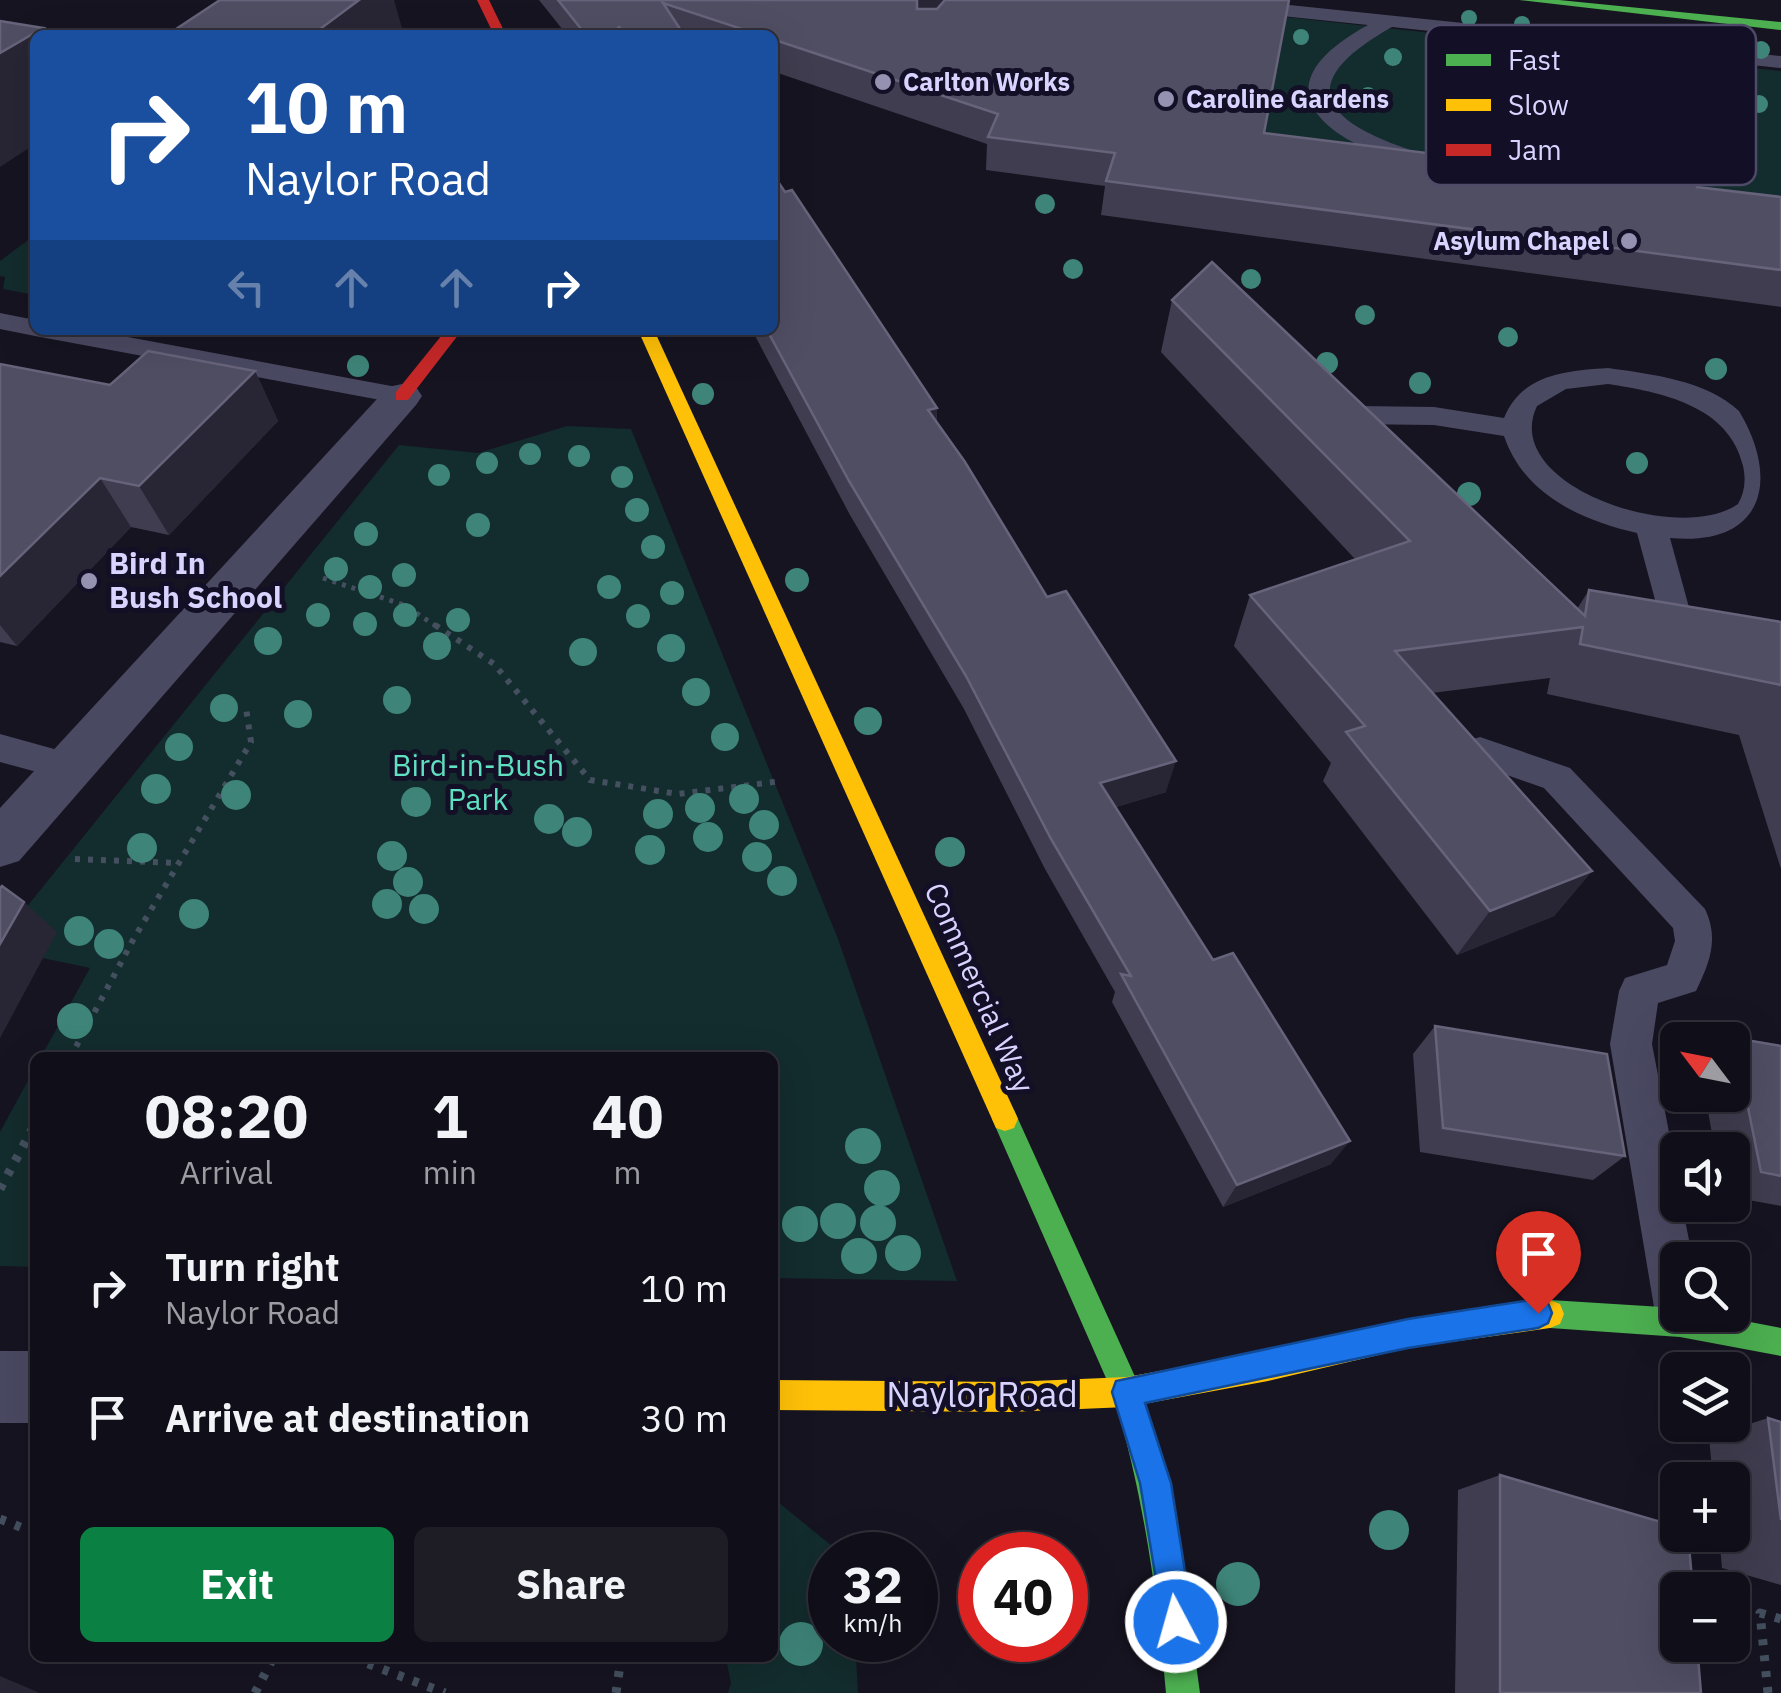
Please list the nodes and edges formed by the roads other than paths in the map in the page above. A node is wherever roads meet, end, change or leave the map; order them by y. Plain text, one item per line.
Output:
1 (483, 0) edge
2 (1186, 0) edge
3 (1525, 0) edge
4 (1391, 20) junction
5 (1437, 25) edge
6 (1781, 26) edge
7 (498, 30) edge
8 (1756, 59) edge
9 (1781, 62) edge
10 (1426, 162) edge
11 (0, 321) edge
12 (30, 327) edge
13 (75, 335) edge
14 (450, 335) edge
15 (648, 335) edge
16 (1310, 376) edge
17 (402, 396) junction
18 (1516, 429) junction
19 (1775, 465) edge
20 (1651, 526) junction
21 (1680, 633) edge
22 (0, 748) edge
23 (1480, 751) edge
24 (70, 767) junction
25 (0, 844) edge
26 (1666, 1242) edge
27 (1660, 1315) edge
28 (1743, 1332) edge
29 (1781, 1342) edge
30 (0, 1387) edge
31 (30, 1387) edge
32 (1127, 1392) junction
33 (778, 1395) edge
34 (1184, 1693) edge

1 - 7 street
2 - 4 lane
3 - 6 street
4 - 5 lane
4 - 10 lane
8 - 9 lane
11 - 12 lane
13 - 17 lane
14 - 17 street
15 - 32 street, Commercial Way
16 - 18 lane
17 - 24 street
18 - 19 lane
18 - 20 lane
19 - 20 lane
20 - 21 lane
22 - 24 lane
23 - 26 lane
24 - 25 street
27 - 32 street, Naylor Road
28 - 29 street, Naylor Road
30 - 31 street
32 - 33 street, Naylor Road
32 - 34 street, Commercial Way

